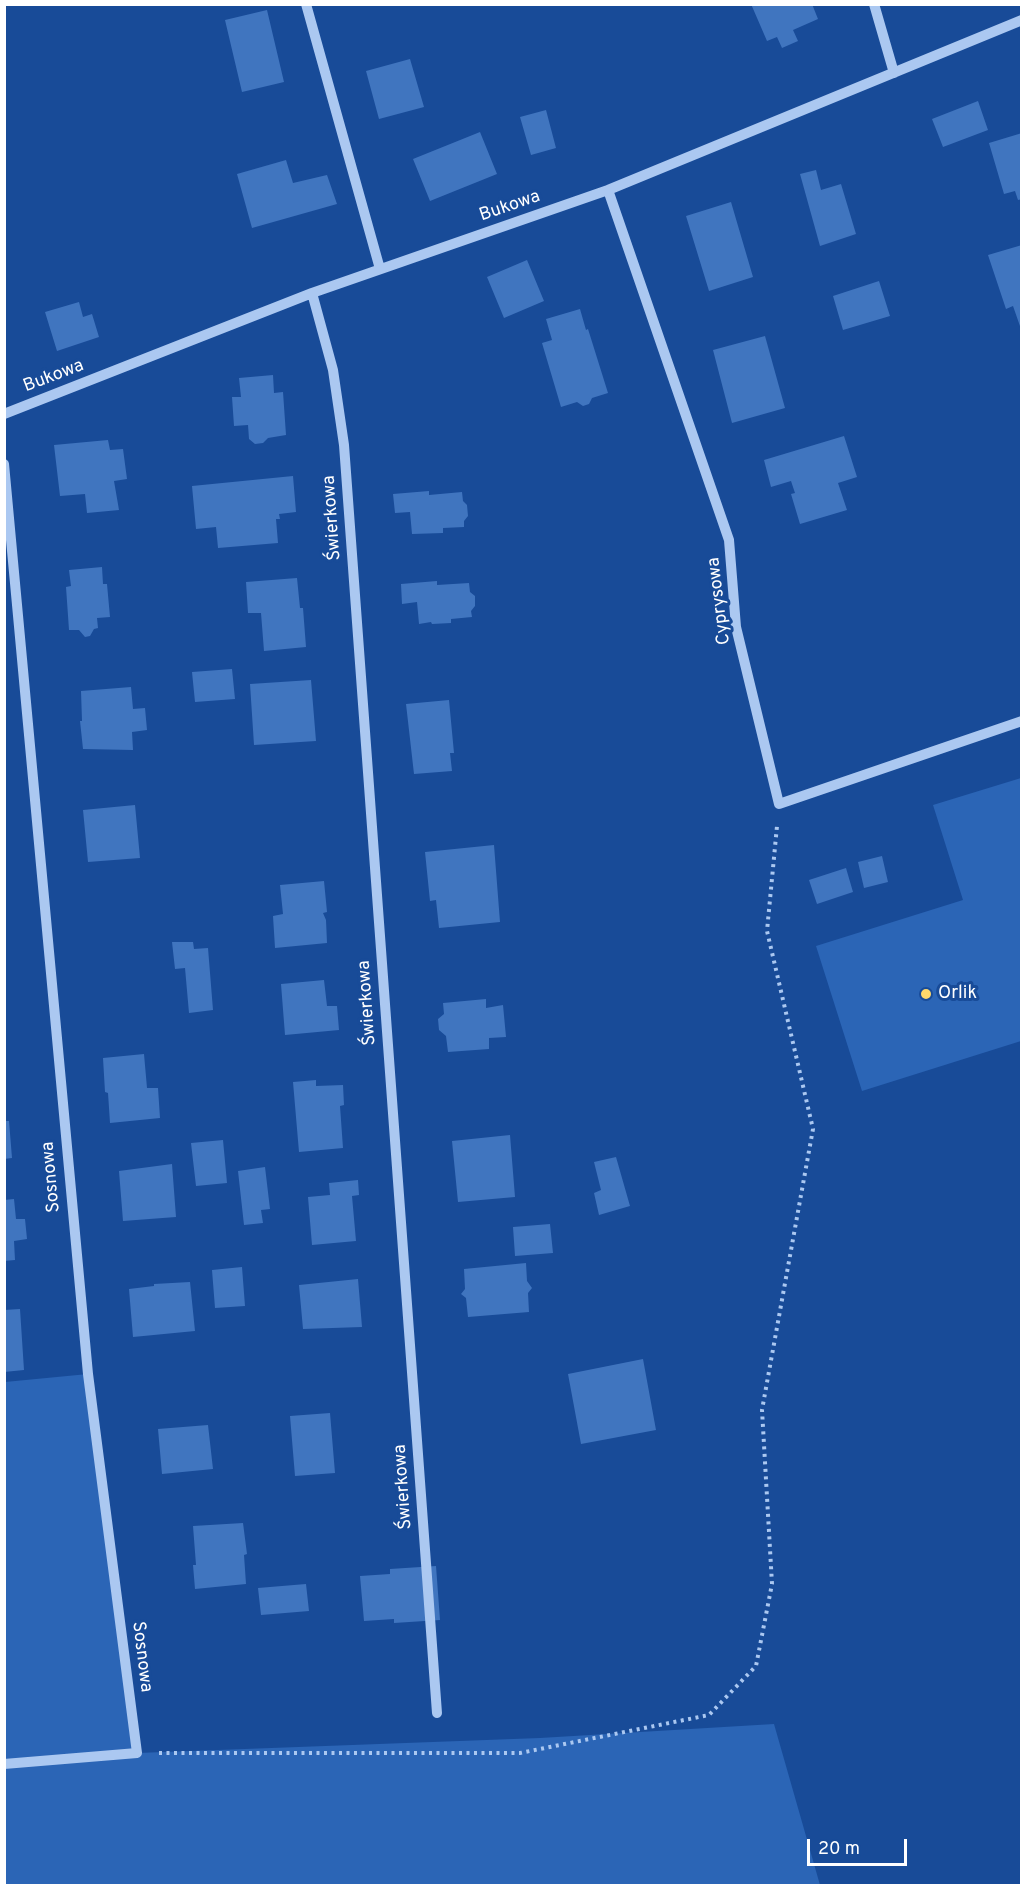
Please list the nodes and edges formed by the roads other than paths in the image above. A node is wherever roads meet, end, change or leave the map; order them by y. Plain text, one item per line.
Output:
1 (306, 4) edge
2 (874, 4) edge
3 (1022, 20) edge
4 (894, 73) junction
5 (608, 190) junction
6 (380, 269) junction
7 (312, 293) junction
8 (4, 414) edge
9 (4, 465) edge
10 (1022, 720) edge
11 (437, 1713) dead end
12 (4, 1764) edge

1 - 6 street
2 - 4 street
3 - 4 street, Bukowa
4 - 5 street, Bukowa
5 - 6 street, Bukowa
5 - 10 street, Cyprysowa
6 - 7 street, Bukowa
7 - 8 street, Bukowa
7 - 11 street, Świerkowa
9 - 12 street, Sosnowa

